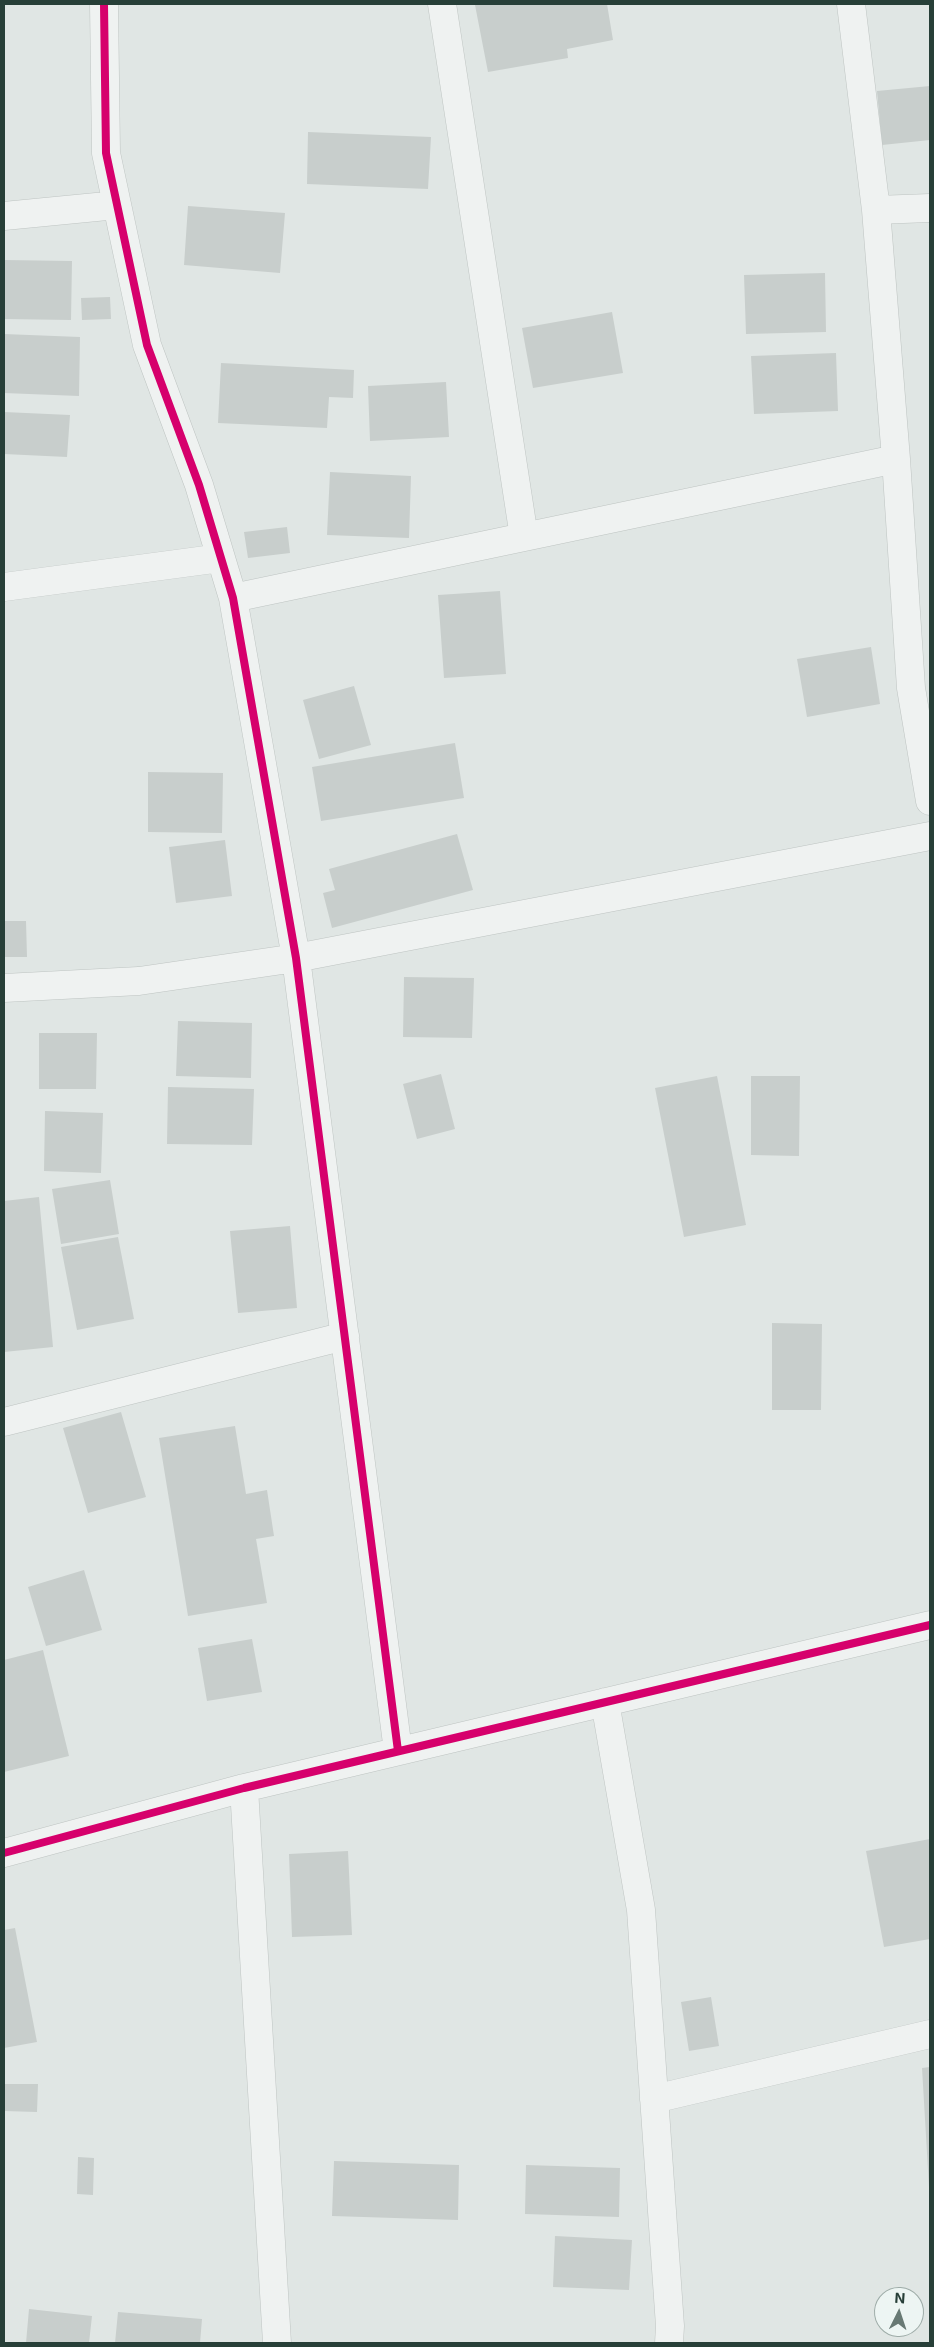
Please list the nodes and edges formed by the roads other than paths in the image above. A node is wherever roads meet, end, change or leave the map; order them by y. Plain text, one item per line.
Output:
1 (104, 4) edge
2 (442, 4) edge
3 (851, 4) edge
4 (118, 205) junction
5 (930, 208) edge
6 (876, 210) junction
7 (4, 216) edge
8 (896, 459) junction
9 (524, 537) junction
10 (221, 558) junction
11 (4, 587) edge
12 (233, 598) junction
13 (930, 801) edge
14 (930, 836) edge
15 (296, 958) junction
16 (4, 988) edge
17 (344, 1336) junction
18 (4, 1422) edge
19 (930, 1625) edge
20 (606, 1702) junction
21 (398, 1751) junction
22 (244, 1788) junction
23 (4, 1853) edge
24 (930, 2034) edge
25 (654, 2099) junction
26 (277, 2343) edge
27 (668, 2343) edge

1 - 4 street
2 - 9 street
3 - 6 street
4 - 7 street
4 - 10 street
5 - 6 street
6 - 8 street
8 - 9 street
8 - 13 street
9 - 12 street
10 - 11 street
10 - 12 street
12 - 15 street
14 - 15 street
15 - 16 street
15 - 17 street
17 - 18 street
17 - 21 street
19 - 20 street
20 - 21 street
20 - 25 street
21 - 22 street
22 - 23 street
22 - 26 street
24 - 25 street
25 - 27 street

